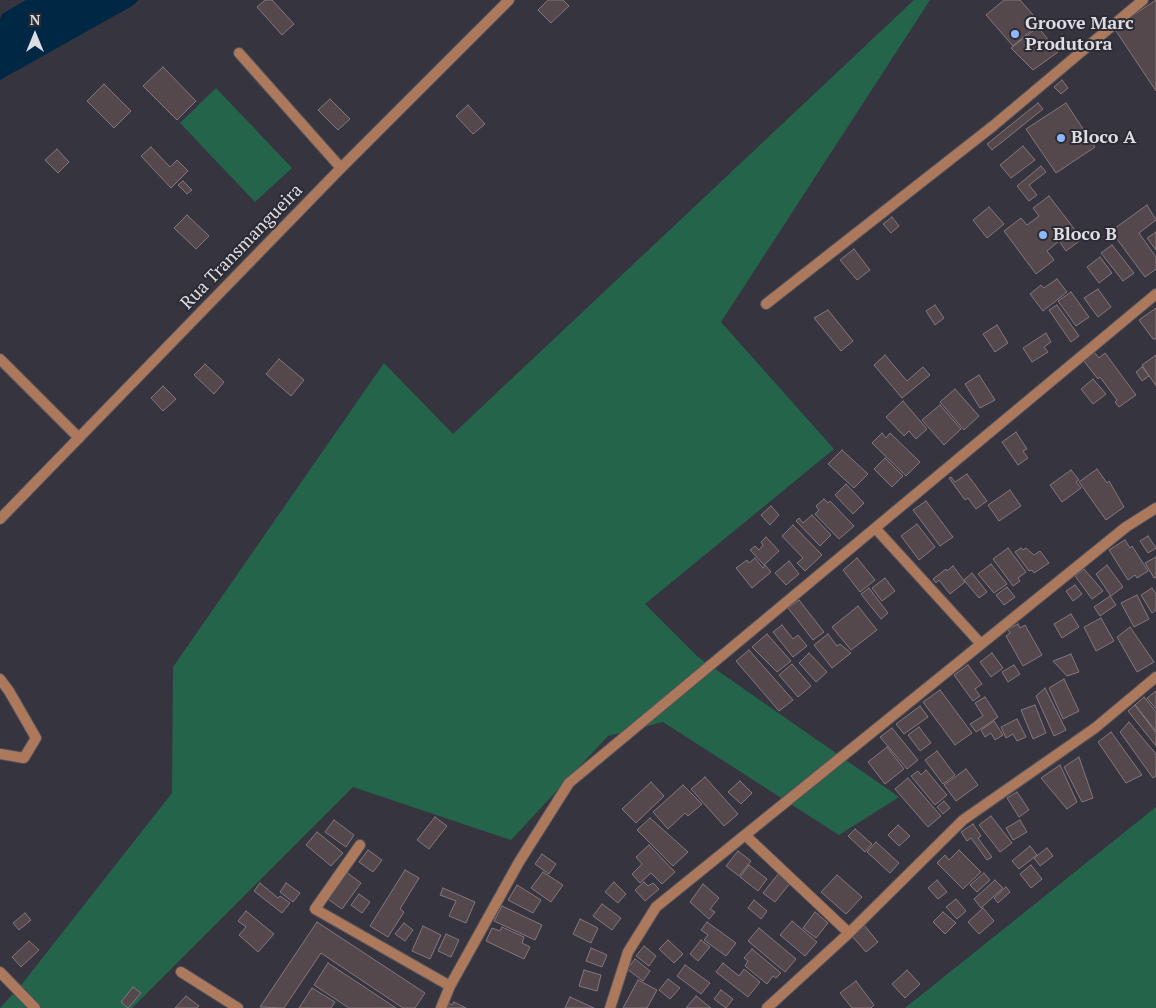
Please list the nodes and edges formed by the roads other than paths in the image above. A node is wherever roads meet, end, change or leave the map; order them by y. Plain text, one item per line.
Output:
1 (509, 0) edge
2 (1144, 0) edge
3 (240, 53) dead end
4 (342, 168) junction
5 (1156, 294) edge
6 (766, 304) dead end
7 (0, 360) edge
8 (79, 438) junction
9 (1156, 508) edge
10 (0, 519) edge
11 (876, 529) junction
12 (981, 644) junction
13 (1156, 677) edge
14 (0, 679) edge
15 (0, 754) edge
16 (745, 835) junction
17 (360, 846) dead end
18 (849, 933) junction
19 (0, 972) edge
20 (181, 972) dead end
21 (450, 986) junction
22 (35, 1008) edge
23 (238, 1008) edge
24 (441, 1008) edge
25 (610, 1008) edge
26 (767, 1008) edge

1 - 4 street, Rua Transmangueira
2 - 6 street
3 - 4 street
4 - 8 street, Rua Transmangueira
5 - 11 street
7 - 8 street
8 - 10 street, Rua Transmangueira
9 - 12 street
11 - 12 street
11 - 21 street
12 - 16 street
13 - 18 street
14 - 15 street
16 - 18 street
16 - 25 street
17 - 21 street
18 - 26 street
19 - 22 street
20 - 23 street
21 - 24 street

